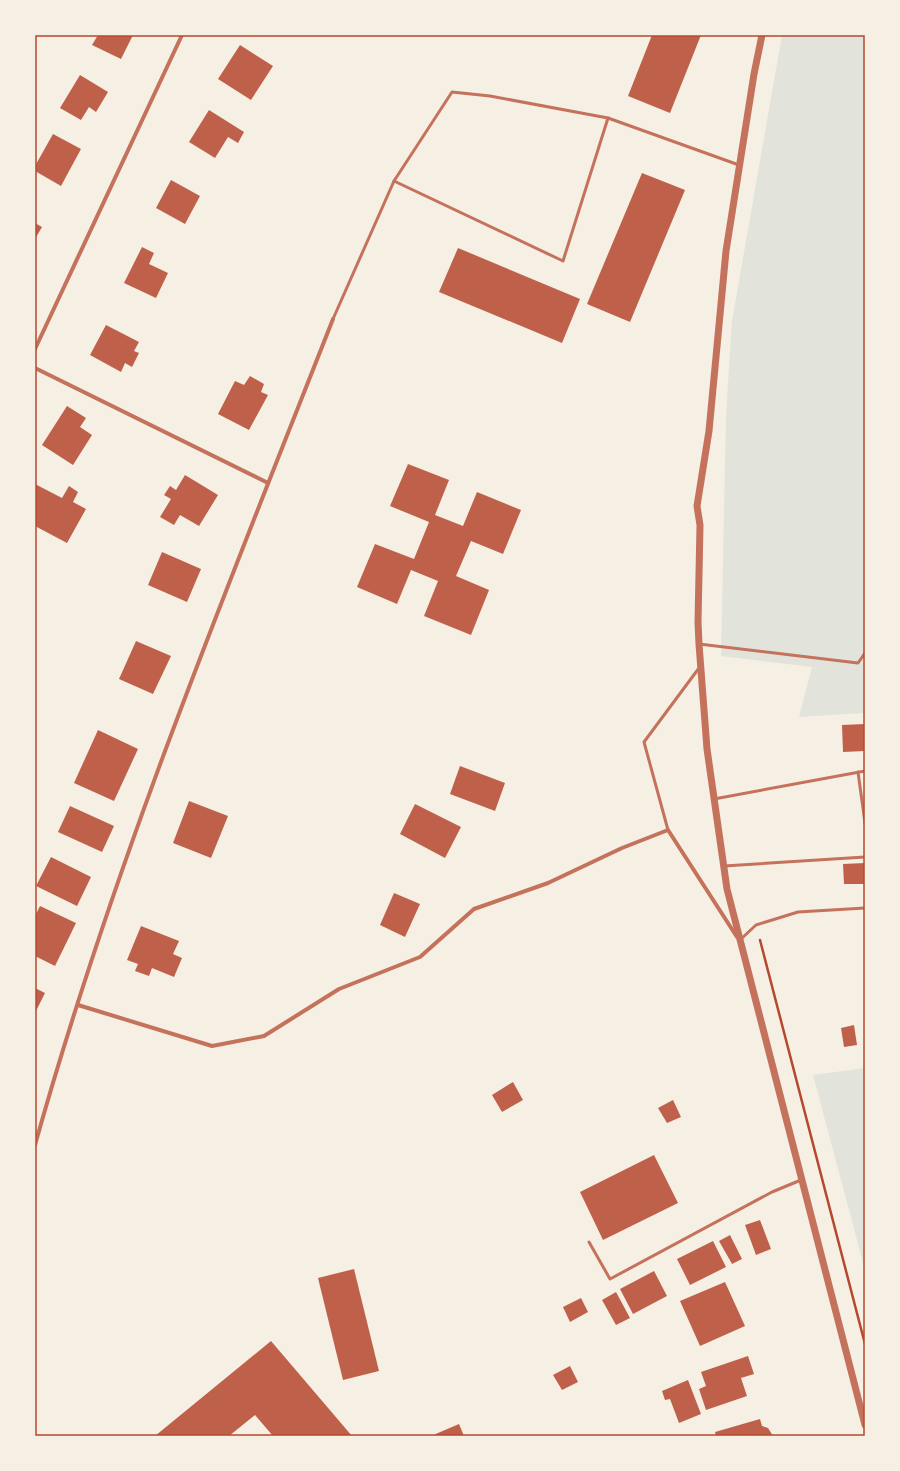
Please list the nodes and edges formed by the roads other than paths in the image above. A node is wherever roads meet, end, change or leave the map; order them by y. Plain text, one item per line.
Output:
1 (182, 35) edge
2 (762, 35) edge
3 (608, 118) junction
4 (739, 165) junction
5 (394, 181) junction
6 (333, 319) joint
7 (35, 349) edge
8 (35, 368) edge
9 (268, 483) junction
10 (699, 644) junction
11 (865, 653) edge
12 (701, 666) junction
13 (865, 771) edge
14 (858, 772) junction
15 (714, 799) junction
16 (865, 823) edge
17 (668, 830) junction
18 (865, 857) edge
19 (724, 866) junction
20 (865, 908) edge
21 (740, 940) junction
22 (78, 1005) junction
23 (35, 1145) edge
24 (801, 1180) junction
25 (589, 1242) dead end
26 (865, 1425) edge

1 - 7 street
2 - 4 street
3 - 4 lane
3 - 5 lane
3 - 5 lane
4 - 10 street
5 - 6 lane
6 - 9 street
8 - 9 street
9 - 22 street
10 - 11 lane
10 - 12 street
12 - 15 street
12 - 17 lane
13 - 14 lane
14 - 15 lane
14 - 16 lane
15 - 19 street
17 - 21 street
17 - 22 street
18 - 19 lane
19 - 21 street
20 - 21 lane
21 - 24 street
22 - 23 street
24 - 25 lane
24 - 26 street

